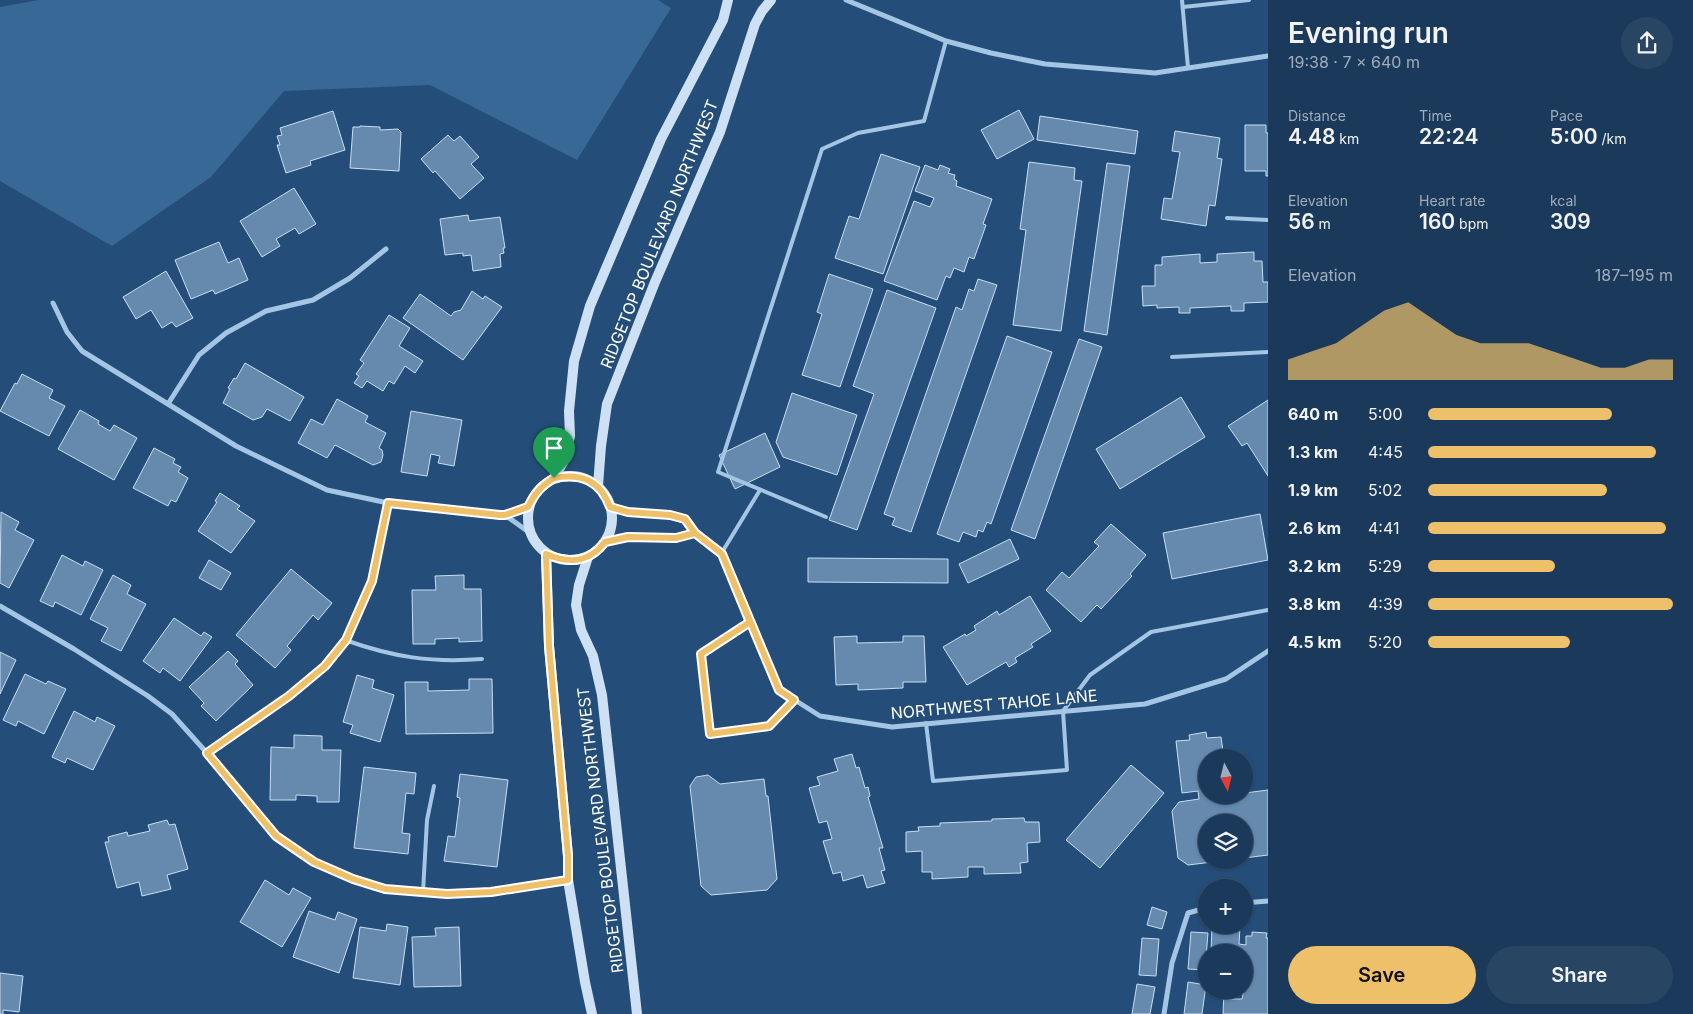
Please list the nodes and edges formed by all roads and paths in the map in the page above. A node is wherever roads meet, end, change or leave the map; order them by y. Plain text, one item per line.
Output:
1 (728, 0) edge
2 (771, 0) edge
3 (846, 0) edge
4 (1182, 0) edge
5 (1249, 0) edge
6 (1183, 7) junction
7 (946, 41) junction
8 (1268, 56) edge
9 (1188, 68) junction
10 (1227, 218) dead end
11 (1268, 220) edge
12 (386, 248) dead end
13 (53, 303) dead end
14 (1268, 352) edge
15 (1172, 357) dead end
16 (168, 404) junction
17 (554, 478) junction
18 (598, 486) junction
19 (760, 490) junction
20 (388, 503) junction
21 (528, 507) junction
22 (610, 507) junction
23 (505, 515) junction
24 (826, 517) dead end
25 (695, 533) junction
26 (530, 534) junction
27 (605, 542) junction
28 (546, 554) junction
29 (722, 554) junction
30 (588, 557) junction
31 (0, 606) edge
32 (1268, 610) edge
33 (750, 622) junction
34 (346, 640) junction
35 (1268, 651) edge
36 (482, 659) dead end
37 (794, 700) junction
38 (1063, 711) junction
39 (926, 723) junction
40 (207, 753) junction
41 (434, 786) dead end
42 (568, 880) junction
43 (423, 892) junction
44 (1268, 901) edge
45 (1253, 902) edge
46 (1198, 910) edge
47 (592, 1014) edge
48 (637, 1014) edge
49 (1164, 1014) edge

1 - 17 main road, RIDGETOP BOULEVARD NORTHWEST
2 - 18 main road, RIDGETOP BOULEVARD NORTHWEST
3 - 7 street
4 - 6 lane
5 - 6 lane
6 - 9 lane
7 - 9 street
7 - 19 lane
8 - 9 street
10 - 11 lane
12 - 16 street
13 - 16 street
14 - 15 lane
16 - 20 street
17 - 18 main road
17 - 21 main road
18 - 22 main road
19 - 24 lane
19 - 29 lane
20 - 23 street
20 - 34 street
21 - 23 street
21 - 26 main road
22 - 25 street, NORTHWEST TAHOE LANE
22 - 27 main road
23 - 26 street
25 - 27 street
25 - 29 street, NORTHWEST TAHOE LANE
26 - 28 main road
27 - 30 main road
28 - 30 main road
28 - 42 main road, RIDGETOP BOULEVARD NORTHWEST
29 - 33 street, NORTHWEST TAHOE LANE
30 - 48 main road, RIDGETOP BOULEVARD NORTHWEST
31 - 40 street
32 - 38 lane
33 - 37 street, NORTHWEST TAHOE LANE
33 - 37 lane
34 - 36 lane
34 - 40 street
35 - 38 street, NORTHWEST TAHOE LANE
37 - 39 street, NORTHWEST TAHOE LANE
38 - 39 street, NORTHWEST TAHOE LANE
38 - 39 lane
40 - 43 street
41 - 43 lane
42 - 43 street
42 - 47 main road, RIDGETOP BOULEVARD NORTHWEST
44 - 45 street
46 - 49 street

